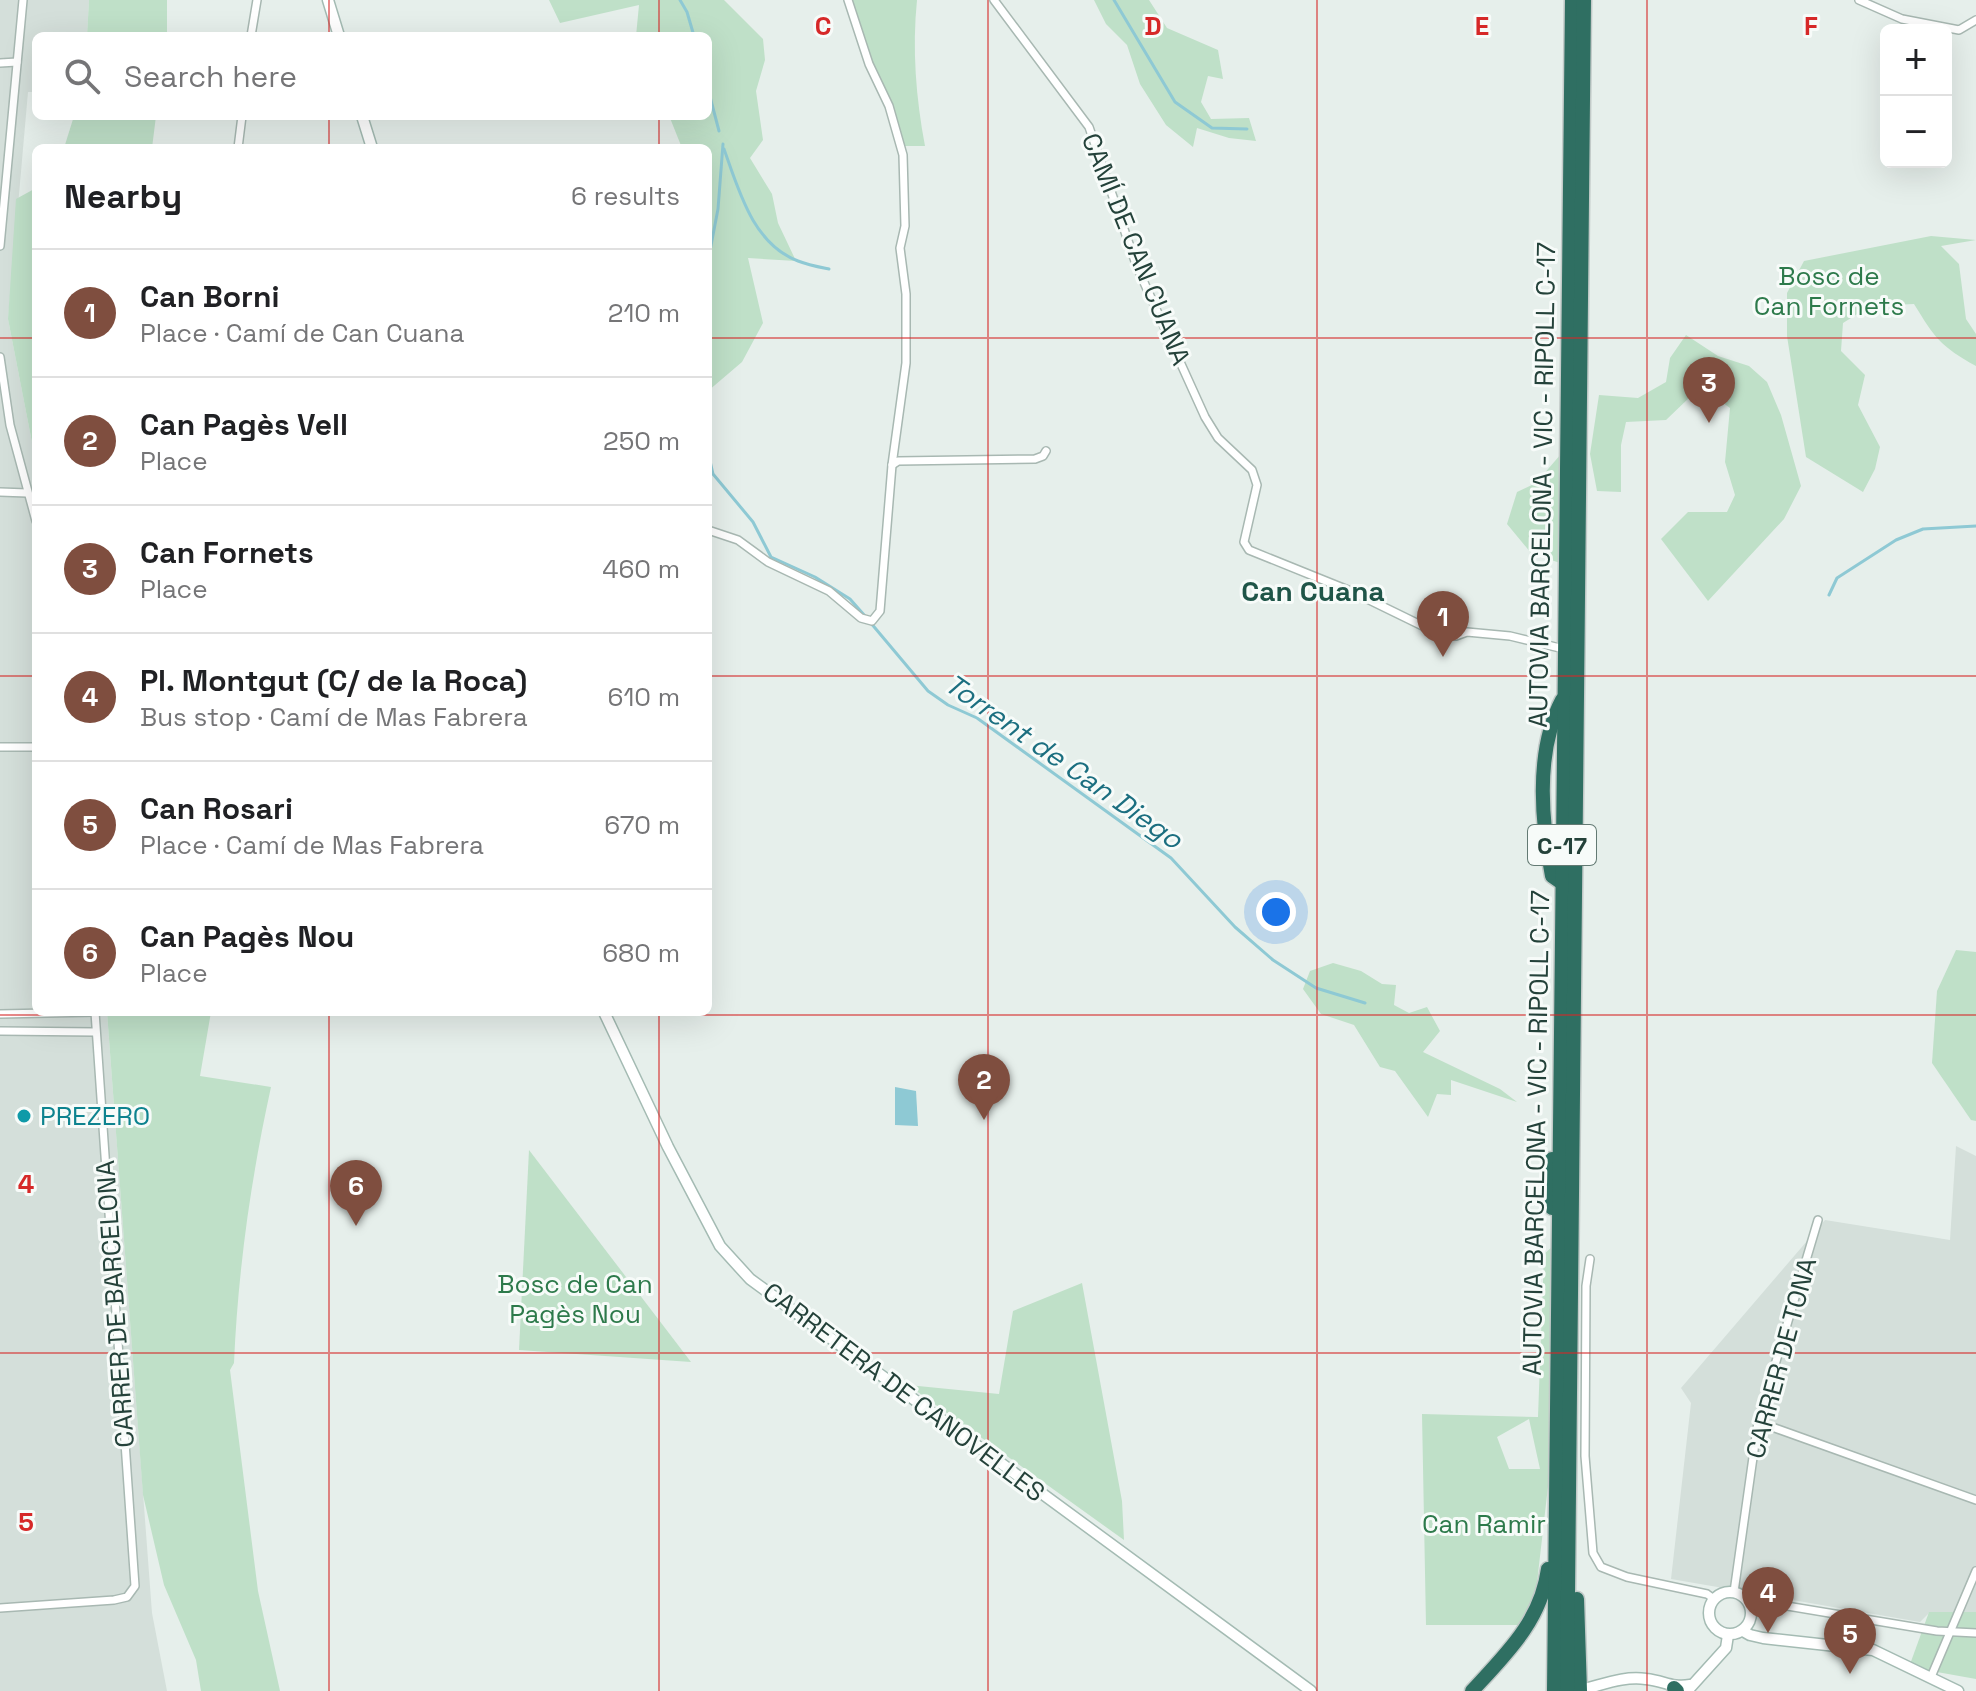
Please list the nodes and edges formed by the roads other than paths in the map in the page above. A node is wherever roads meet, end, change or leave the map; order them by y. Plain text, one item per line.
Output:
1 (23, 0) edge
2 (257, 0) edge
3 (328, 0) edge
4 (848, 0) edge
5 (994, 0) edge
6 (1572, 0) edge
7 (1584, 0) edge
8 (1859, 0) edge
9 (1976, 20) edge
10 (252, 32) edge
11 (338, 32) edge
12 (17, 62) junction
13 (0, 63) edge
14 (242, 120) edge
15 (363, 120) edge
16 (238, 144) edge
17 (371, 144) edge
18 (0, 246) edge
19 (0, 357) edge
20 (1046, 451) dead end
21 (892, 465) junction
22 (0, 492) edge
23 (27, 493) junction
24 (32, 509) edge
25 (712, 531) edge
26 (1564, 649) junction
27 (0, 747) edge
28 (32, 747) edge
29 (32, 1013) edge
30 (0, 1014) edge
31 (95, 1016) edge
32 (606, 1016) edge
33 (0, 1031) edge
34 (95, 1032) junction
35 (1818, 1220) dead end
36 (1590, 1259) dead end
37 (1758, 1422) junction
38 (1569, 1483) junction
39 (1976, 1500) edge
40 (1555, 1517) junction
41 (1976, 1571) edge
42 (1734, 1592) junction
43 (1714, 1599) junction
44 (1750, 1604) junction
45 (0, 1608) edge
46 (1743, 1631) junction
47 (1950, 1631) junction
48 (1976, 1633) edge
49 (1728, 1635) junction
50 (1931, 1677) junction
51 (1311, 1689) edge
52 (1584, 1689) edge
53 (1682, 1689) edge
54 (1472, 1691) edge
55 (1554, 1691) edge
56 (1567, 1691) edge
57 (1958, 1691) edge

1 - 12 street
2 - 10 street
3 - 11 street
4 - 21 street
5 - 26 street, CAMÍ DE CAN CUANA
6 - 26 highway, AUTOVIA BARCELONA - VIC - RIPOLL C-17
7 - 38 highway, AUTOVIA BARCELONA - VIC - RIPOLL C-17 / C-17
8 - 9 street
12 - 13 street
12 - 18 street
14 - 16 street
15 - 17 street
19 - 23 street
20 - 21 street
21 - 25 street
22 - 23 street
23 - 24 street
26 - 40 highway, AUTOVIA BARCELONA - VIC - RIPOLL C-17 / C-17
27 - 28 street
29 - 30 street
31 - 34 street, CARRER DE BARCELONA
32 - 51 street, CARRETERA DE CANOVELLES
33 - 34 street
34 - 45 street, CARRER DE BARCELONA
35 - 37 street, CARRER DE TONA
36 - 43 street
37 - 39 street
37 - 42 street, CARRER DE TONA
38 - 52 highway
38 - 56 highway, AUTOVIA BARCELONA - VIC - RIPOLL C-17 / C-17
40 - 54 highway
40 - 55 highway, AUTOVIA BARCELONA - VIC - RIPOLL C-17
41 - 47 street
42 - 43 street
42 - 44 street
43 - 49 street
44 - 46 street
44 - 47 street
46 - 49 street
46 - 50 street
47 - 48 street
47 - 50 street
49 - 53 street
50 - 57 street
52 - 53 street

